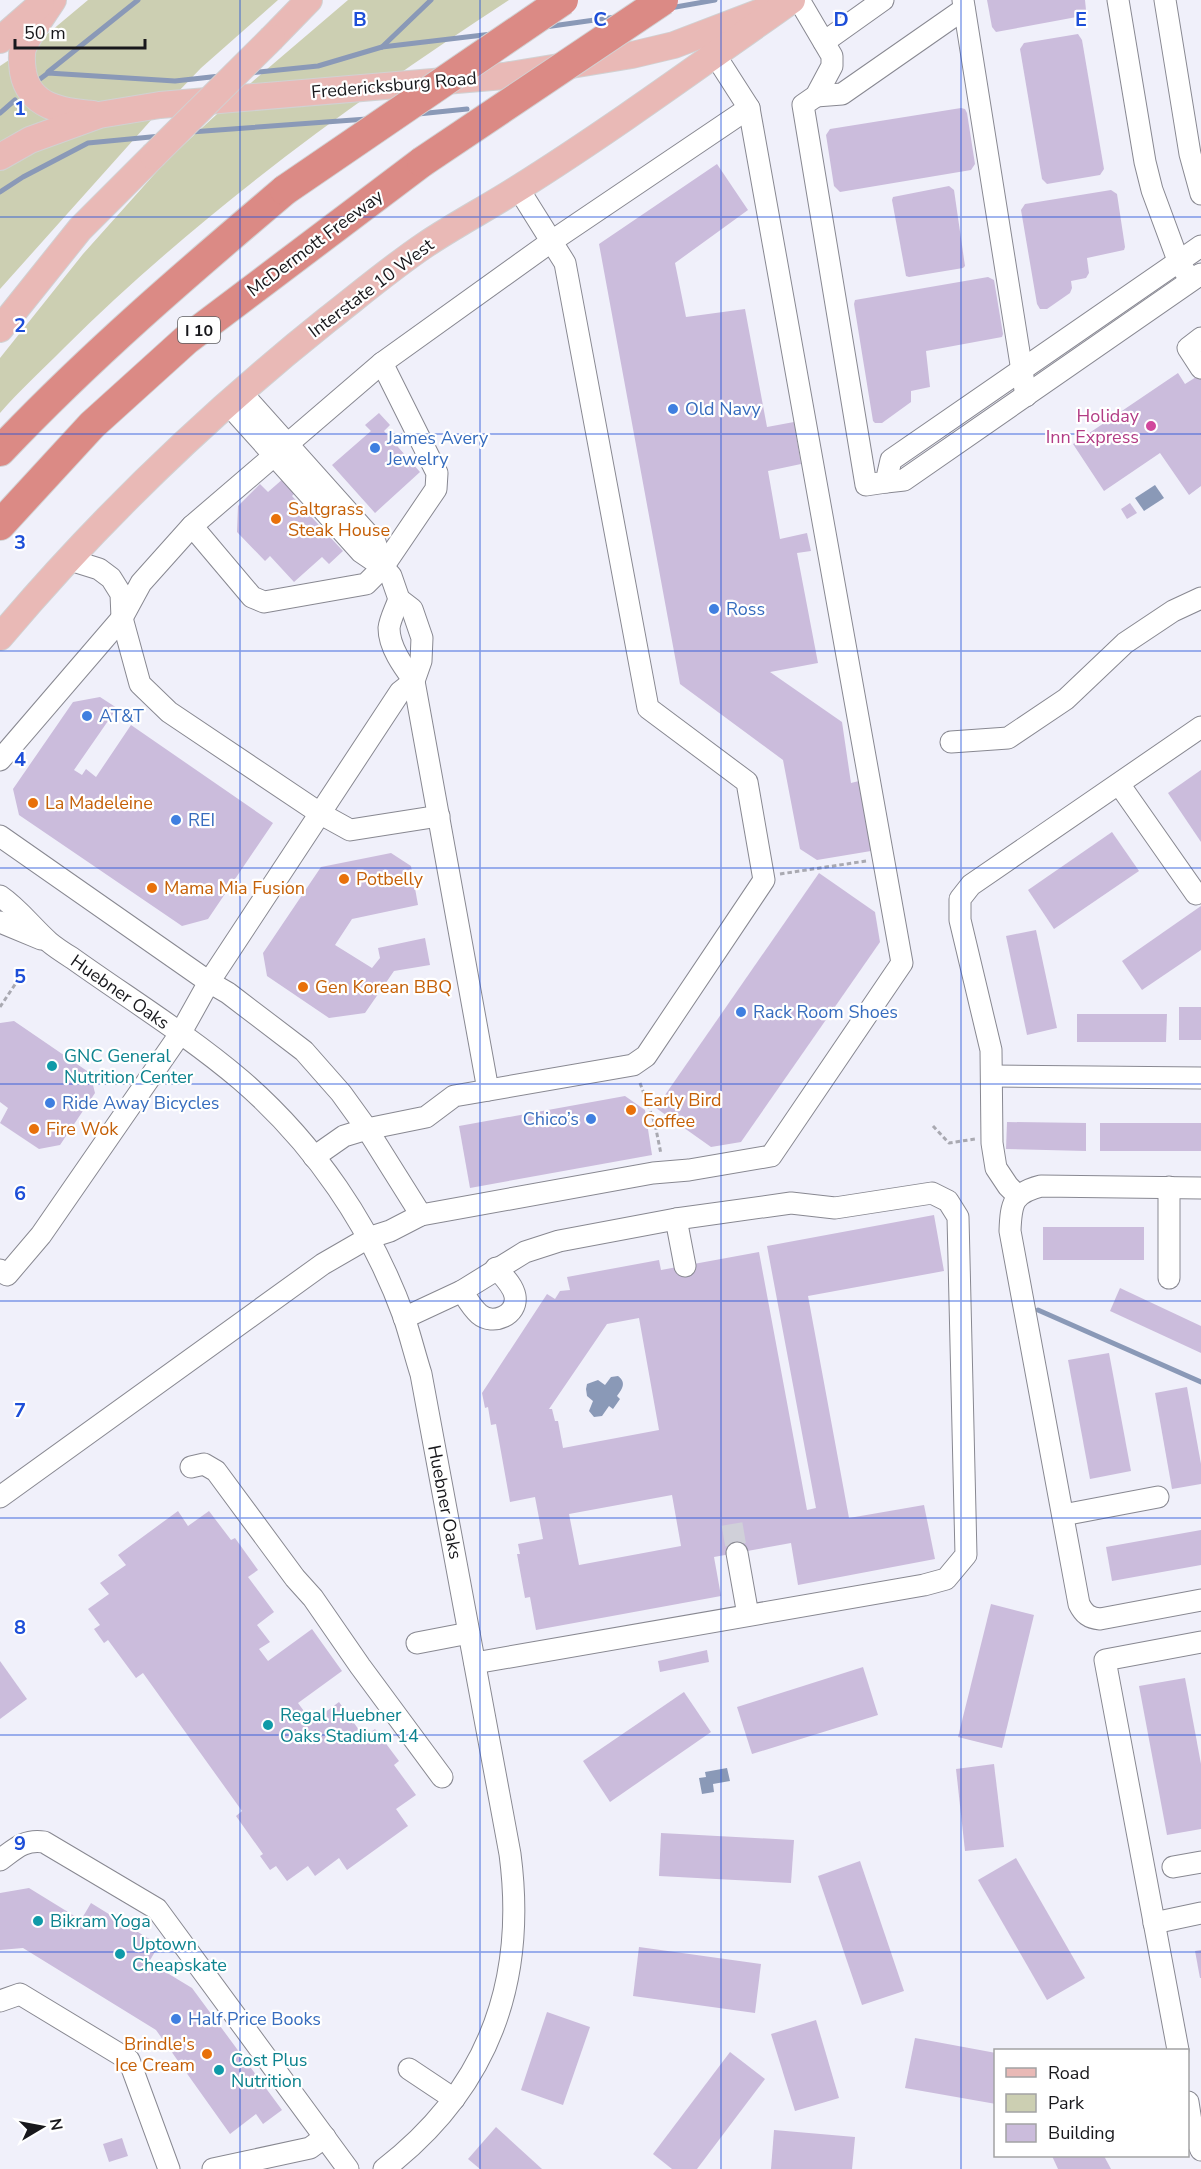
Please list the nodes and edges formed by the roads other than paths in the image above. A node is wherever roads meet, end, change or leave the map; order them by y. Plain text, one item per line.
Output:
1 (46, 0) edge
2 (53, 0) edge
3 (309, 0) edge
4 (563, 0) edge
5 (663, 0) edge
6 (884, 0) edge
7 (1118, 0) edge
8 (1165, 0) edge
9 (793, 1) edge
10 (963, 4) edge
11 (0, 40) edge
12 (824, 42) junction
13 (715, 55) junction
14 (816, 96) junction
15 (749, 108) junction
16 (99, 115) junction
17 (0, 157) edge
18 (518, 188) junction
19 (1201, 194) edge
20 (552, 242) junction
21 (1201, 246) edge
22 (1179, 263) junction
23 (1196, 277) edge
24 (0, 329) edge
25 (1201, 338) edge
26 (1056, 347) junction
27 (382, 363) junction
28 (1069, 366) junction
29 (1201, 368) edge
30 (1021, 371) junction
31 (1026, 396) junction
32 (234, 397) junction
33 (280, 450) junction
34 (0, 451) edge
35 (886, 482) junction
36 (0, 525) edge
37 (192, 526) junction
38 (67, 559) junction
39 (383, 567) junction
40 (1201, 598) edge
41 (399, 599) junction
42 (122, 618) junction
43 (0, 637) edge
44 (414, 681) junction
45 (1201, 727) edge
46 (951, 742) dead end
47 (0, 760) edge
48 (1119, 784) junction
49 (321, 814) junction
50 (439, 816) junction
51 (0, 836) edge
52 (1196, 894) dead end
53 (0, 896) edge
54 (0, 922) edge
55 (50, 942) junction
56 (209, 982) junction
57 (180, 1034) junction
58 (992, 1076) junction
59 (1201, 1078) edge
60 (488, 1090) junction
61 (366, 1128) junction
62 (314, 1157) junction
63 (1169, 1187) junction
64 (1201, 1188) edge
65 (1018, 1196) junction
66 (421, 1215) junction
67 (676, 1219) junction
68 (368, 1238) junction
69 (685, 1266) dead end
70 (496, 1268) junction
71 (0, 1270) edge
72 (1169, 1278) dead end
73 (462, 1291) junction
74 (404, 1318) junction
75 (191, 1467) dead end
76 (0, 1497) edge
77 (1158, 1497) dead end
78 (1063, 1515) junction
79 (737, 1553) tunnel mouth
80 (1201, 1600) edge
81 (748, 1615) junction
82 (469, 1633) junction
83 (1201, 1642) edge
84 (417, 1643) dead end
85 (474, 1663) junction
86 (442, 1777) dead end
87 (0, 1860) edge
88 (1201, 1862) edge
89 (1173, 1867) dead end
90 (1201, 1913) edge
91 (1154, 1923) junction
92 (0, 2001) edge
93 (1178, 2049) edge
94 (409, 2069) dead end
95 (454, 2099) junction
96 (1189, 2108) edge
97 (325, 2137) junction
98 (1201, 2150) edge
99 (169, 2169) edge
100 (213, 2169) edge
101 (348, 2169) edge
102 (384, 2169) edge

1 - 11 main road
2 - 16 main road
3 - 24 main road, bridge
4 - 34 highway, I 10, bridge
5 - 36 highway, McDermott Freeway / I 10, bridge
6 - 12 street
7 - 22 street
8 - 19 street
9 - 12 street
9 - 13 main road, Interstate 10 West
9 - 16 main road, Fredericksburg Road
10 - 14 street
10 - 30 street
12 - 14 street
13 - 15 street
13 - 18 main road, Interstate 10 West
14 - 35 street
15 - 20 street
15 - 66 street
16 - 17 main road, Fredericksburg Road
18 - 20 street
18 - 32 main road, Interstate 10 West
20 - 27 street
20 - 60 street
21 - 22 street
22 - 23 street
22 - 26 street
23 - 28 street
25 - 29 street
26 - 28 street
26 - 30 street
27 - 33 street
27 - 39 street
28 - 31 street
30 - 31 street
30 - 35 street
31 - 35 street
32 - 33 street
32 - 38 main road, Interstate 10 West
33 - 37 street
33 - 39 street
37 - 39 street
37 - 42 street
38 - 42 street
38 - 43 main road, Interstate 10 West
39 - 41 street
40 - 46 street
41 - 44 street
41 - 44 street
42 - 47 street
42 - 49 street
44 - 49 street
44 - 50 street
45 - 48 street
48 - 52 street
48 - 58 street
49 - 50 street
49 - 56 street
50 - 60 street
51 - 56 street
53 - 55 street, Huebner Oaks
54 - 55 street, Huebner Oaks
55 - 57 street, Huebner Oaks
56 - 57 street
56 - 61 street
57 - 62 street, Huebner Oaks
57 - 71 street
58 - 59 street
58 - 65 street
60 - 61 street
61 - 62 street
61 - 66 street
62 - 68 street, Huebner Oaks
63 - 64 street
63 - 65 street
63 - 72 street
65 - 78 street
66 - 68 street
67 - 69 street
67 - 70 street
67 - 81 street
68 - 74 street, Huebner Oaks
68 - 76 street
70 - 73 street
70 - 73 street
73 - 74 street
74 - 82 street, Huebner Oaks
75 - 86 street
77 - 78 street
78 - 80 street
79 - 81 street
81 - 85 street
82 - 84 street
82 - 85 street, Huebner Oaks
83 - 91 street
85 - 95 street, Huebner Oaks
87 - 97 street
88 - 89 street
90 - 91 street
91 - 93 street
92 - 99 street
94 - 95 street
95 - 102 street, Huebner Oaks
96 - 98 street
97 - 100 street
97 - 101 street

